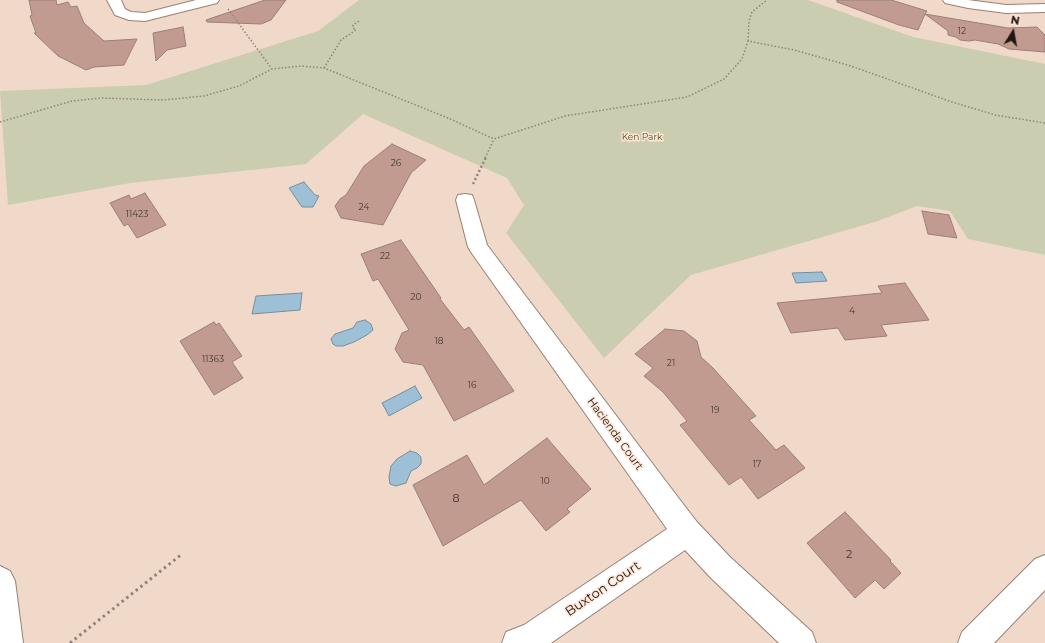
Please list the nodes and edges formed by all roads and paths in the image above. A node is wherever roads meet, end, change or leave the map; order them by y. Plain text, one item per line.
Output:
1 (114, 0) edge
2 (767, 0) edge
3 (950, 0) edge
4 (219, 2) edge
5 (1045, 8) edge
6 (359, 21) dead end
7 (748, 41) junction
8 (324, 68) junction
9 (272, 69) junction
10 (0, 122) edge
11 (1045, 123) edge
12 (494, 139) junction
13 (465, 200) joint
14 (687, 532) junction
15 (182, 554) dead end
16 (1045, 569) edge
17 (0, 581) edge
18 (8, 643) edge
19 (70, 643) edge
20 (517, 643) edge
21 (801, 643) edge
22 (973, 643) edge

1 - 4 street
2 - 7 path
3 - 5 street
4 - 9 path
6 - 8 path
7 - 11 path
7 - 12 path
8 - 9 path
8 - 12 path
9 - 10 path
12 - 13 path
13 - 14 street, Hacienda Court
14 - 20 street, Buxton Court
14 - 21 street, Hacienda Court
15 - 19 path
16 - 22 street
17 - 18 street

